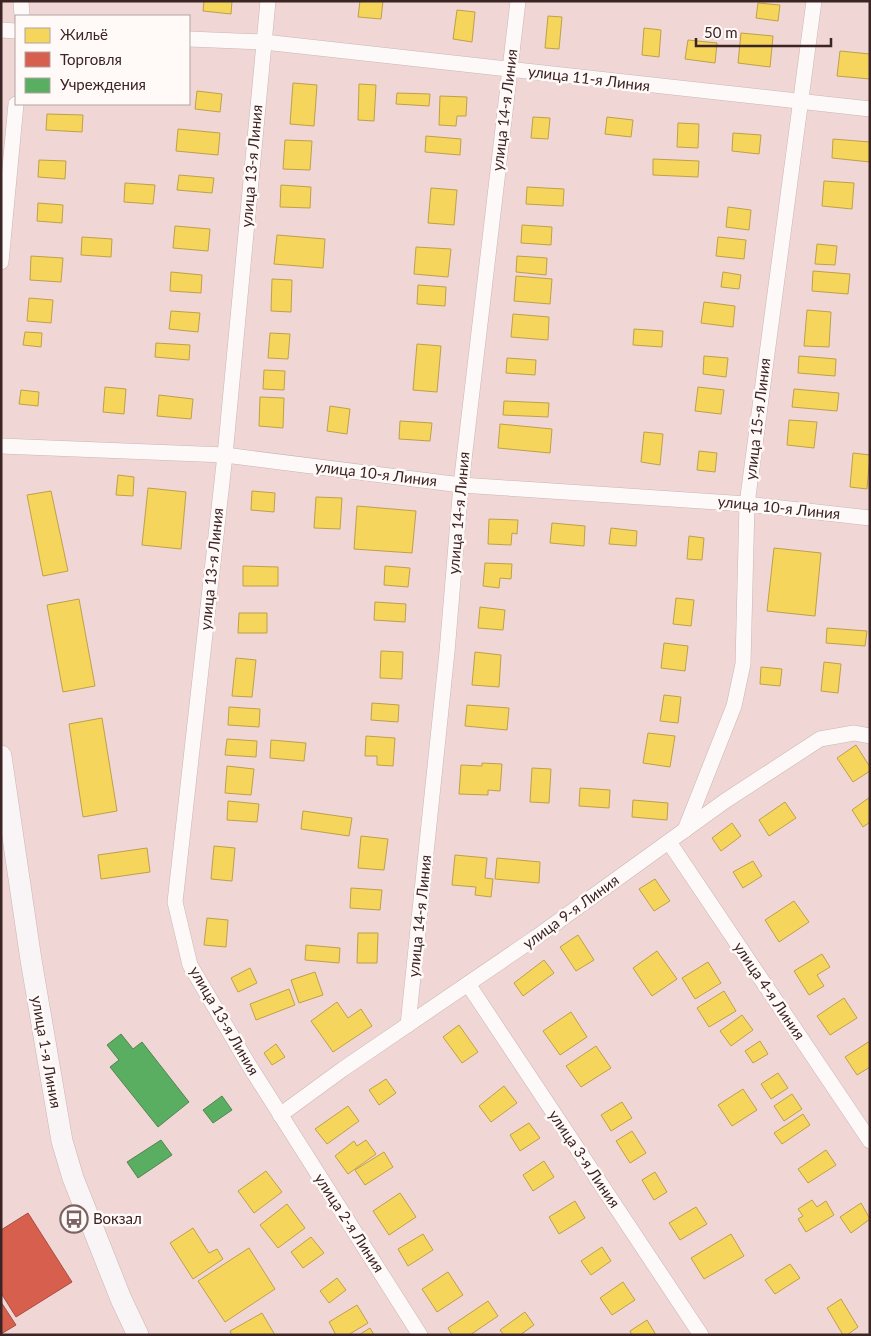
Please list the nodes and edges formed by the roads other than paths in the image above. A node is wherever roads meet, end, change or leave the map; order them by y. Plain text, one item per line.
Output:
1 (20, 1) edge
2 (268, 1) edge
3 (518, 1) edge
4 (814, 1) edge
5 (22, 15) edge
6 (1, 30) edge
7 (15, 31) edge
8 (190, 39) edge
9 (264, 42) junction
10 (510, 70) junction
11 (799, 103) junction
12 (16, 105) edge
13 (870, 109) edge
14 (1, 262) edge
15 (1, 446) edge
16 (225, 455) junction
17 (461, 485) junction
18 (747, 504) junction
19 (870, 518) edge
20 (870, 736) edge
21 (1, 756) edge
22 (685, 830) junction
23 (669, 842) junction
24 (468, 984) junction
25 (408, 1025) junction
26 (279, 1113) junction
27 (870, 1141) edge
28 (138, 1335) edge
29 (420, 1335) edge
30 (700, 1335) edge

1 - 5 street
2 - 9 street, улица 13-я Линия
3 - 10 street, улица 14-я Линия
4 - 11 street, улица 15-я Линия
6 - 7 street
8 - 9 street, улица 11-я Линия
9 - 10 street, улица 11-я Линия
9 - 16 street, улица 13-я Линия
10 - 11 street, улица 11-я Линия
10 - 17 street, улица 14-я Линия
11 - 13 street, улица 11-я Линия
11 - 18 street, улица 15-я Линия
12 - 14 street
15 - 16 street, улица 10-я Линия
16 - 17 street, улица 10-я Линия
16 - 26 street, улица 13-я Линия
17 - 18 street, улица 10-я Линия
17 - 25 street, улица 14-я Линия
18 - 19 street, улица 10-я Линия
18 - 22 street, улица 15-я Линия
20 - 22 street, улица 9-я Линия
21 - 28 main road, улица 1-я Линия
22 - 23 street, улица 9-я Линия
23 - 24 street, улица 9-я Линия
23 - 27 street, улица 4-я Линия
24 - 25 street, улица 9-я Линия
24 - 30 street, улица 3-я Линия
25 - 26 street, улица 9-я Линия
26 - 29 street, улица 2-я Линия

